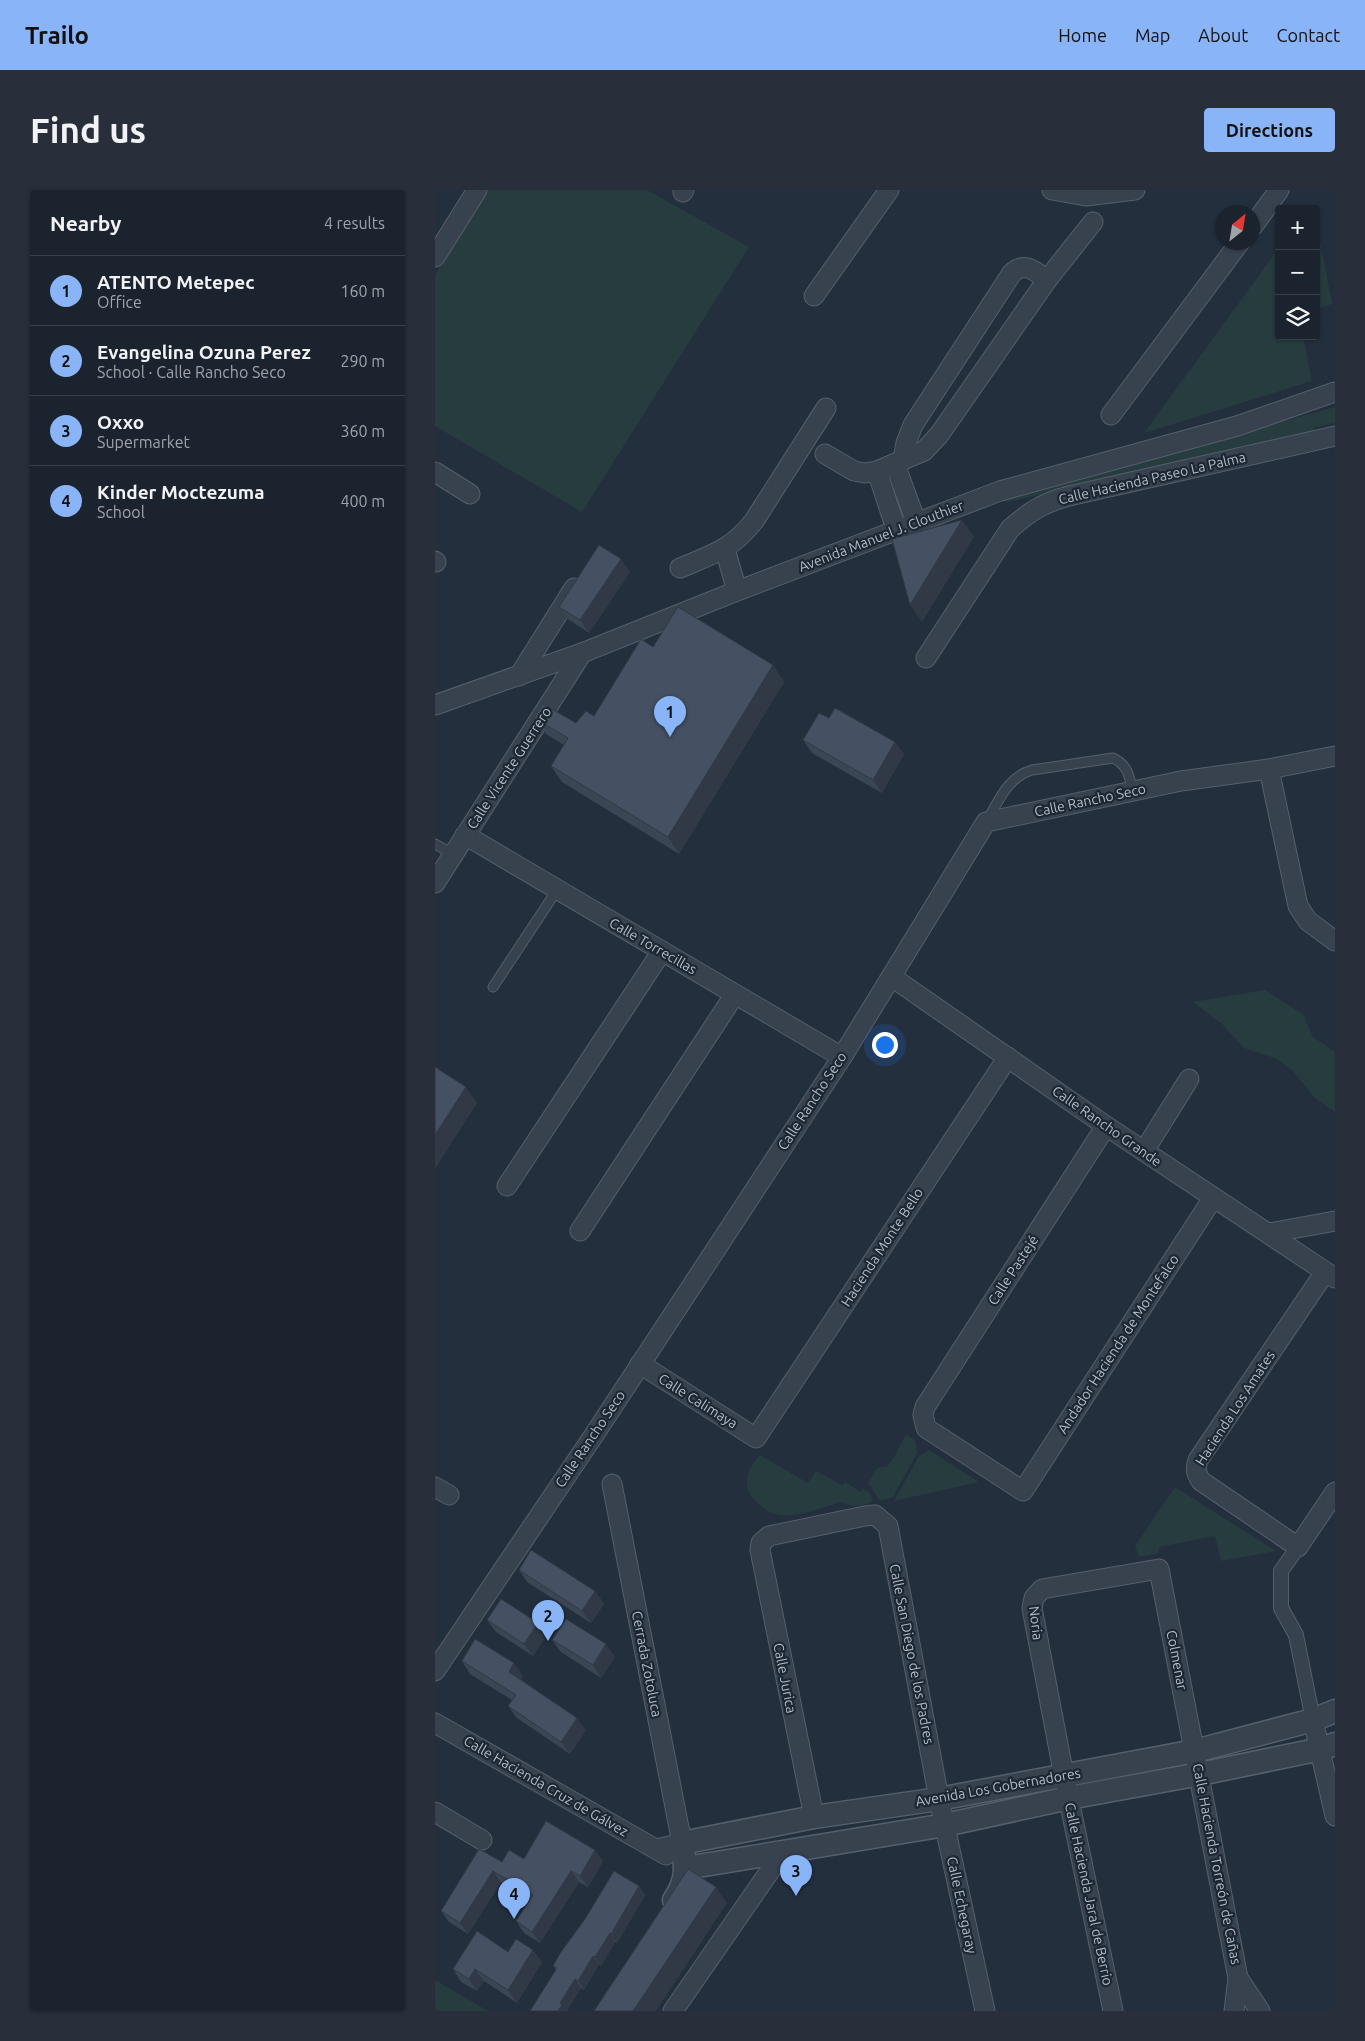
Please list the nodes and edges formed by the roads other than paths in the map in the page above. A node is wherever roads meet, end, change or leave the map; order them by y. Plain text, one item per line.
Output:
1 (477, 190) edge
2 (889, 190) edge
3 (1052, 190) edge
4 (1135, 190) edge
5 (1279, 190) edge
6 (1260, 216) edge
7 (1093, 222) dead end
8 (1234, 250) edge
9 (435, 257) edge
10 (1047, 280) junction
11 (814, 296) dead end
12 (1335, 392) edge
13 (827, 408) dead end
14 (1111, 415) dead end
15 (1335, 436) edge
16 (825, 454) dead end
17 (899, 462) junction
18 (877, 471) junction
19 (435, 472) edge
20 (470, 494) dead end
21 (916, 522) junction
22 (896, 529) junction
23 (725, 549) junction
24 (680, 568) dead end
25 (584, 572) edge
26 (737, 591) junction
27 (583, 653) junction
28 (925, 658) dead end
29 (519, 676) junction
30 (435, 705) edge
31 (1335, 756) edge
32 (1269, 769) junction
33 (1133, 791) junction
34 (986, 822) junction
35 (465, 835) junction
36 (435, 844) edge
37 (453, 854) junction
38 (437, 877) edge
39 (557, 890) junction
40 (1335, 941) edge
41 (662, 951) junction
42 (892, 977) junction
43 (493, 987) dead end
44 (735, 994) junction
45 (1008, 1056) junction
46 (841, 1057) junction
47 (1189, 1079) dead end
48 (1106, 1126) junction
49 (1144, 1151) junction
50 (507, 1186) dead end
51 (1213, 1198) junction
52 (1335, 1221) edge
53 (580, 1231) dead end
54 (1269, 1233) junction
55 (1330, 1275) edge
56 (640, 1364) junction
57 (756, 1438) joint
58 (612, 1484) dead end
59 (1023, 1491) joint
60 (1335, 1492) edge
61 (875, 1515) joint
62 (1298, 1547) junction
63 (1159, 1569) joint
64 (435, 1671) edge
65 (1335, 1711) edge
66 (1313, 1720) junction
67 (435, 1723) edge
68 (1328, 1746) edge
69 (1195, 1751) junction
70 (1200, 1774) junction
71 (1067, 1787) junction
72 (939, 1799) junction
73 (435, 1812) edge
74 (1335, 1816) edge
75 (814, 1817) junction
76 (945, 1826) junction
77 (481, 1840) dead end
78 (682, 1843) junction
79 (657, 1849) junction
80 (783, 1852) junction
81 (686, 1868) junction
82 (663, 1917) edge
83 (1238, 1978) junction
84 (673, 2011) edge
85 (985, 2011) edge
86 (1113, 2011) edge
87 (1234, 2011) edge
88 (1260, 2011) edge

1 - 9 street
2 - 11 street
3 - 4 street
5 - 6 street
7 - 10 street
8 - 14 street
10 - 17 street
10 - 17 street
12 - 21 street, Avenida Manuel J. Clouthier
13 - 23 street
15 - 28 street, Calle Hacienda Paseo La Palma
16 - 18 street
17 - 18 street
17 - 21 street
18 - 22 street
19 - 20 street
21 - 22 street, Avenida Manuel J. Clouthier
22 - 26 street, Avenida Manuel J. Clouthier
23 - 24 street
23 - 26 street
25 - 29 street
26 - 27 street, Avenida Manuel J. Clouthier
27 - 29 street, Avenida Manuel J. Clouthier
27 - 35 street, Calle Vicente Guerrero
29 - 30 street, Avenida Manuel J. Clouthier
31 - 32 street, Calle Rancho Seco
32 - 33 street, Calle Rancho Seco
32 - 40 street
33 - 34 street, Calle Rancho Seco
33 - 34 lane
34 - 42 street, Calle Rancho Seco
35 - 37 street, Calle Vicente Guerrero
35 - 39 street, Calle Torrecillas
36 - 37 lane
37 - 38 street, Calle Vicente Guerrero
39 - 41 street, Calle Torrecillas
39 - 43 lane
41 - 44 street, Calle Torrecillas
41 - 50 street
42 - 45 street, Calle Rancho Grande
42 - 46 street, Calle Rancho Seco
44 - 46 street, Calle Torrecillas
44 - 53 street
45 - 48 street, Calle Rancho Grande
45 - 57 street, Hacienda Monte Bello
46 - 56 street, Calle Rancho Seco
47 - 49 street
48 - 49 street, Calle Rancho Grande
48 - 59 street, Calle Pastejé
49 - 51 street, Calle Rancho Grande
51 - 54 street, Calle Rancho Grande
51 - 59 street, Andador Hacienda de Montefalco
52 - 54 street
54 - 55 street, Calle Rancho Grande
55 - 62 street, Hacienda Los Amates
56 - 57 street, Calle Calimaya
56 - 64 street, Calle Rancho Seco
58 - 78 street, Cerrada Zotoluca
60 - 62 street
61 - 72 street, Calle San Diego de los Padres
61 - 75 street, Calle Jurica
62 - 66 street
63 - 69 street, Colmenar
63 - 71 street, Noria
65 - 66 street, Avenida Los Gobernadores
66 - 68 street
66 - 69 street, Avenida Los Gobernadores
67 - 79 street, Calle Hacienda Cruz de Gálvez
68 - 70 street, Avenida Los Gobernadores
68 - 74 street
69 - 70 street, Calle Hacienda Torreón de Cañas
69 - 71 street, Avenida Los Gobernadores
70 - 71 street, Avenida Los Gobernadores
70 - 83 street, Calle Hacienda Torreón de Cañas
71 - 72 street, Avenida Los Gobernadores
71 - 76 street, Avenida Los Gobernadores
71 - 86 street, Calle Hacienda Jaral de Berrio
72 - 75 street, Avenida Los Gobernadores
72 - 76 street, Calle Echegaray
73 - 77 street
75 - 78 street, Avenida Los Gobernadores
76 - 80 street, Avenida Los Gobernadores
76 - 85 street, Calle Echegaray
78 - 79 street
78 - 81 street
79 - 81 street, Calle Hacienda Cruz de Gálvez
80 - 81 street, Avenida Los Gobernadores
80 - 84 street
81 - 82 street
83 - 87 street, Calle Hacienda Torreón de Cañas
83 - 88 street, Calle Hacienda Torreón de Cañas

